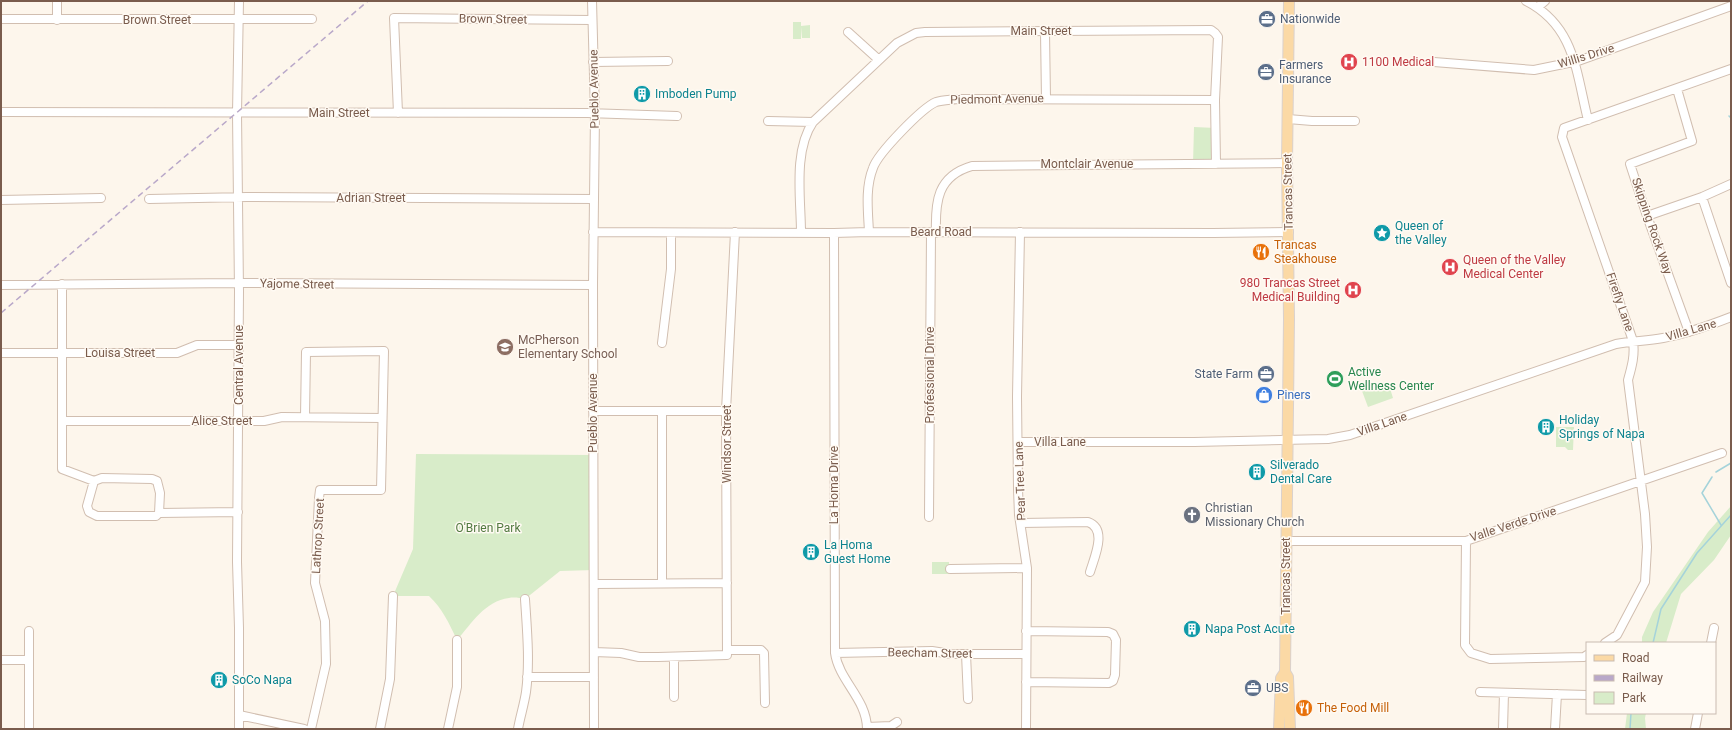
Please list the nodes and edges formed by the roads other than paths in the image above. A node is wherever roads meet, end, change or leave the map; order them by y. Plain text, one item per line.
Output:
1 (57, 1) edge
2 (238, 1) edge
3 (592, 1) edge
4 (1289, 1) edge
5 (1526, 1) edge
6 (1545, 1) edge
7 (1731, 6) edge
8 (1538, 8) junction
9 (312, 19) dead end
10 (1, 20) edge
11 (57, 20) junction
12 (238, 20) junction
13 (592, 20) junction
14 (848, 32) dead end
15 (1045, 32) junction
16 (879, 60) junction
17 (668, 61) dead end
18 (593, 62) junction
19 (1434, 62) dead end
20 (1574, 62) junction
21 (1731, 69) edge
22 (1677, 89) junction
23 (1046, 99) junction
24 (1215, 100) junction
25 (1, 112) edge
26 (237, 113) junction
27 (398, 113) junction
28 (595, 114) junction
29 (677, 116) dead end
30 (1288, 119) junction
31 (1588, 120) junction
32 (768, 121) dead end
33 (1355, 121) dead end
34 (813, 122) junction
35 (1288, 163) junction
36 (1216, 164) junction
37 (1731, 184) edge
38 (238, 197) junction
39 (1702, 197) junction
40 (101, 198) dead end
41 (594, 199) junction
42 (1, 200) edge
43 (148, 200) dead end
44 (1647, 216) junction
45 (593, 232) junction
46 (735, 232) junction
47 (869, 232) junction
48 (1020, 232) junction
49 (1289, 232) junction
50 (671, 233) junction
51 (801, 233) junction
52 (834, 233) junction
53 (933, 233) junction
54 (1731, 282) edge
55 (239, 283) junction
56 (1, 284) edge
57 (62, 284) junction
58 (593, 284) junction
59 (1731, 317) edge
60 (1689, 332) junction
61 (1633, 340) junction
62 (662, 343) dead end
63 (238, 345) junction
64 (1, 353) edge
65 (62, 353) junction
66 (594, 411) junction
67 (726, 411) junction
68 (662, 412) junction
69 (305, 417) junction
70 (382, 418) junction
71 (62, 421) junction
72 (239, 421) junction
73 (1288, 440) junction
74 (1018, 442) junction
75 (1722, 453) dead end
76 (94, 481) junction
77 (1640, 482) junction
78 (238, 512) junction
79 (159, 513) junction
80 (929, 517) dead end
81 (1021, 523) junction
82 (1466, 540) junction
83 (1286, 541) junction
84 (1027, 568) junction
85 (950, 569) dead end
86 (1090, 572) dead end
87 (662, 583) junction
88 (727, 583) junction
89 (594, 584) junction
90 (393, 596) dead end
91 (525, 599) dead end
92 (1714, 628) dead end
93 (30, 631) dead end
94 (1026, 631) junction
95 (456, 640) dead end
96 (1606, 642) edge
97 (1711, 642) edge
98 (594, 652) junction
99 (835, 652) junction
100 (727, 653) junction
101 (966, 654) junction
102 (1026, 654) junction
103 (1586, 656) edge
104 (674, 657) junction
105 (1, 660) edge
106 (29, 660) junction
107 (1285, 672) junction
108 (527, 677) junction
109 (594, 677) junction
110 (1026, 682) junction
111 (1480, 692) dead end
112 (1504, 693) junction
113 (1557, 694) junction
114 (1586, 695) edge
115 (674, 696) dead end
116 (968, 699) dead end
117 (765, 703) dead end
118 (1698, 714) edge
119 (239, 715) junction
120 (898, 722) dead end
121 (867, 728) edge
122 (29, 729) edge
123 (239, 729) edge
124 (304, 729) edge
125 (311, 729) edge
126 (380, 729) edge
127 (448, 729) edge
128 (518, 729) edge
129 (594, 729) edge
130 (1026, 729) edge
131 (1279, 729) edge
132 (1290, 729) edge
133 (1503, 729) edge
134 (1556, 729) edge
135 (1695, 729) edge

1 - 11 street
2 - 12 street, Central Avenue
3 - 13 street, Pueblo Avenue
4 - 30 main road, Trancas Street
5 - 8 street
6 - 8 street
7 - 20 street, Willis Drive
8 - 20 street
9 - 12 street, Brown Street
10 - 11 street, Brown Street
11 - 12 street, Brown Street
12 - 26 street, Central Avenue
13 - 18 street, Pueblo Avenue
13 - 27 street, Brown Street
14 - 16 street
15 - 16 street, Main Street
15 - 23 street
15 - 24 street, Main Street
16 - 34 street, Main Street
17 - 18 street
18 - 28 street, Pueblo Avenue
19 - 20 street, Willis Drive
20 - 31 street
21 - 22 street
22 - 31 street
22 - 44 street, Skipping Rock Way
23 - 24 street, Piedmont Avenue
23 - 47 street, Piedmont Avenue
24 - 36 street, Main Street
25 - 26 street, Main Street
26 - 27 street, Main Street
26 - 38 street, Central Avenue
27 - 28 street, Main Street
28 - 29 street, Main Street
28 - 41 street, Pueblo Avenue
30 - 33 street
30 - 35 main road, Trancas Street
31 - 61 street, Firefly Lane
32 - 34 street
34 - 51 street
35 - 36 street, Montclair Avenue
35 - 49 main road, Trancas Street
36 - 53 street, Montclair Avenue
37 - 39 street
38 - 41 street, Adrian Street
38 - 43 street, Adrian Street
38 - 55 street, Central Avenue
39 - 44 street
39 - 54 street
40 - 42 street
41 - 45 street, Pueblo Avenue
44 - 60 street, Skipping Rock Way
45 - 50 street, Beard Road
45 - 58 street, Pueblo Avenue
46 - 50 street, Beard Road
46 - 51 street, Beard Road
46 - 67 street, Windsor Street
47 - 52 street, Beard Road
47 - 53 street, Beard Road
48 - 49 street, Beard Road
48 - 53 street, Beard Road
48 - 74 street, Pear Tree Lane
49 - 73 main road, Trancas Street
50 - 62 street
51 - 52 street, Beard Road
52 - 99 street, La Homa Drive
53 - 80 street, Professional Drive
55 - 57 street, Yajome Street
55 - 58 street, Yajome Street
55 - 63 street, Central Avenue
56 - 57 street, Yajome Street
57 - 65 street
58 - 66 street, Pueblo Avenue
59 - 60 street, Villa Lane
60 - 61 street, Villa Lane
61 - 73 street, Villa Lane
61 - 77 street, Firefly Lane
63 - 65 street, Louisa Street
63 - 72 street, Central Avenue
64 - 65 street, Louisa Street
65 - 71 street
66 - 68 street
66 - 89 street, Pueblo Avenue
67 - 68 street
67 - 88 street, Windsor Street
68 - 87 street
69 - 70 street, Alice Street
69 - 70 street, Lathrop Street
69 - 72 street, Alice Street
70 - 125 street, Lathrop Street
71 - 72 street, Alice Street
71 - 76 street
72 - 78 street, Central Avenue
73 - 74 street, Villa Lane
73 - 83 main road, Trancas Street
74 - 81 street, Pear Tree Lane
75 - 77 street, Valle Verde Drive
76 - 79 street
76 - 79 street
77 - 82 street, Valle Verde Drive
77 - 96 street, Firefly Lane
78 - 79 street
78 - 119 street, Central Avenue
81 - 84 street, Pear Tree Lane
81 - 86 street
82 - 83 street, Valle Verde Drive
82 - 103 street
83 - 107 main road, Trancas Street
84 - 85 street
84 - 94 street, Pear Tree Lane
87 - 88 street
87 - 89 street
88 - 100 street, Windsor Street
89 - 98 street, Pueblo Avenue
90 - 126 street
91 - 108 street
92 - 97 street
93 - 106 street
94 - 102 street, Pear Tree Lane
94 - 110 street
95 - 127 street
98 - 104 street
98 - 109 street, Pueblo Avenue
99 - 101 street, Beecham Street
99 - 121 street, La Homa Drive
100 - 104 street
100 - 117 street
101 - 102 street, Beecham Street
101 - 116 street
102 - 110 street, Pear Tree Lane
104 - 115 street
105 - 106 street
106 - 122 street
107 - 131 main road, Trancas Street
107 - 132 main road, Trancas Street
108 - 109 street
108 - 128 street
109 - 129 street, Pueblo Avenue
110 - 130 street, Pear Tree Lane
111 - 112 street
112 - 113 street
112 - 133 street
113 - 114 street
113 - 134 street
118 - 135 street
119 - 123 street, Central Avenue
119 - 124 street
120 - 121 street

